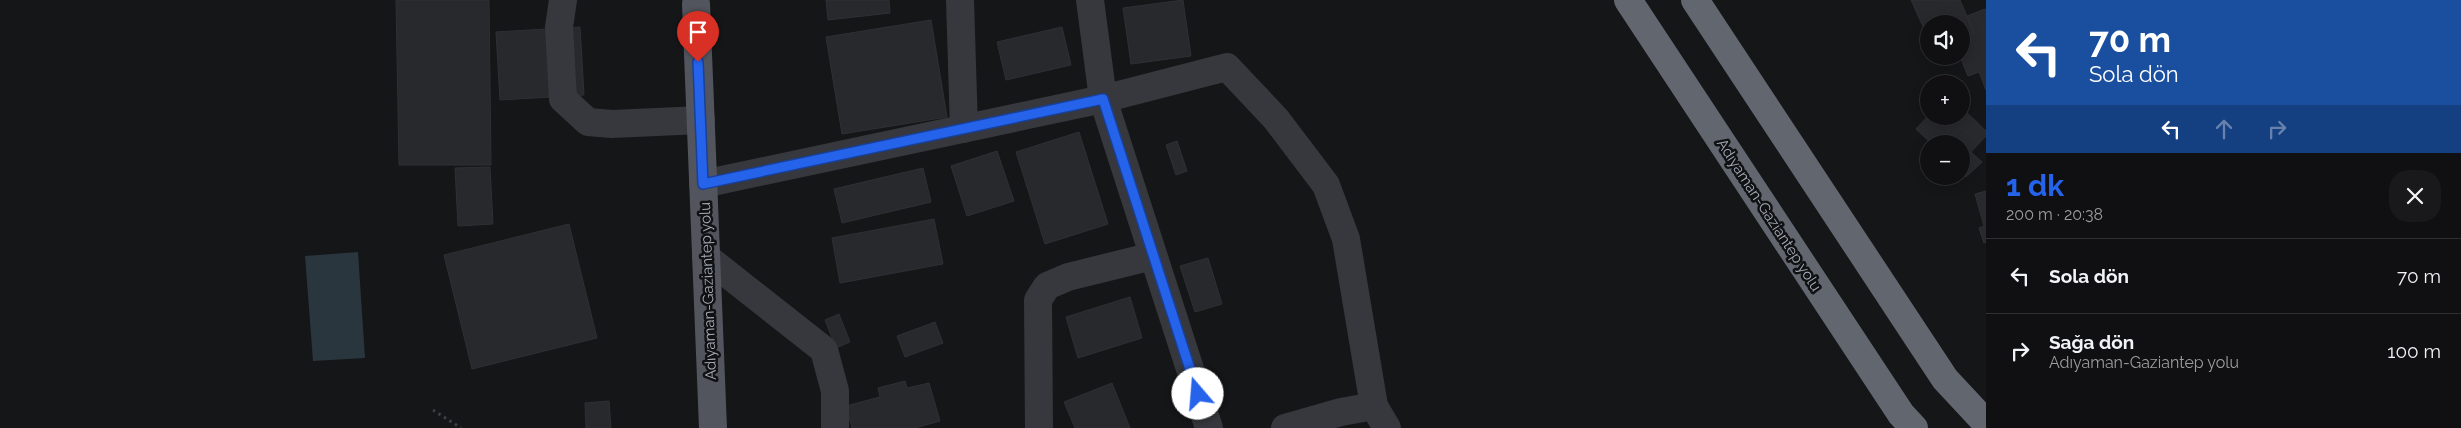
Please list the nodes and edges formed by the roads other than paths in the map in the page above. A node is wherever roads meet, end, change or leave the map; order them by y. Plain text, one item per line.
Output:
1 (563, 0) edge
2 (960, 0) edge
3 (1090, 0) edge
4 (1628, 0) edge
5 (1695, 0) edge
6 (696, 1) edge
7 (1103, 99) junction
8 (701, 120) junction
9 (964, 129) junction
10 (703, 184) junction
11 (1153, 256) junction
12 (706, 257) junction
13 (1381, 417) edge
14 (1986, 423) edge
15 (713, 428) edge
16 (835, 428) edge
17 (1039, 428) edge
18 (1209, 428) edge
19 (1285, 428) edge
20 (1914, 428) edge

1 - 8 street
2 - 9 street
3 - 7 street
4 - 20 highway, Adıyaman-Gaziantep yolu
5 - 14 highway
6 - 8 main road, Adıyaman-Gaziantep yolu
7 - 9 street
7 - 11 street
7 - 13 street
8 - 10 main road, Adıyaman-Gaziantep yolu
9 - 10 street
10 - 12 main road, Adıyaman-Gaziantep yolu
11 - 17 street
11 - 18 street
12 - 15 main road, Adıyaman-Gaziantep yolu
12 - 16 street
13 - 19 street

